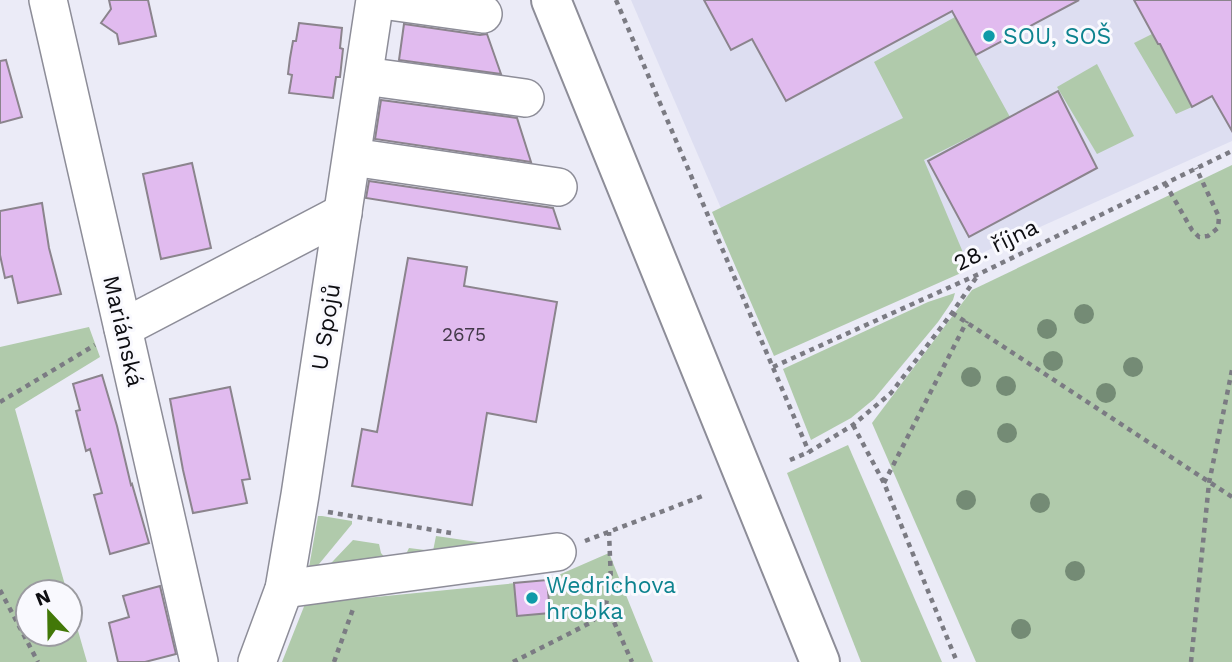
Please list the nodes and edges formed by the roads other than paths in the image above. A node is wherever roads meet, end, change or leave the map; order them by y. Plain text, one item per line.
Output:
1 (48, 0) edge
2 (375, 0) edge
3 (382, 0) edge
4 (551, 0) edge
5 (483, 14) dead end
6 (364, 76) junction
7 (525, 98) dead end
8 (352, 157) junction
9 (558, 187) dead end
10 (343, 213) junction
11 (123, 328) junction
12 (557, 552) road end
13 (284, 589) junction
14 (258, 656) edge
15 (199, 662) edge
16 (820, 662) edge

1 - 11 street, Mariánská
2 - 6 street, U Spojů
3 - 5 street
4 - 16 main road
6 - 7 street
6 - 8 street, U Spojů
8 - 9 street
8 - 10 street, U Spojů
10 - 11 street
10 - 13 street, U Spojů
11 - 15 street, Mariánská
12 - 13 street
13 - 14 street, U Spojů

